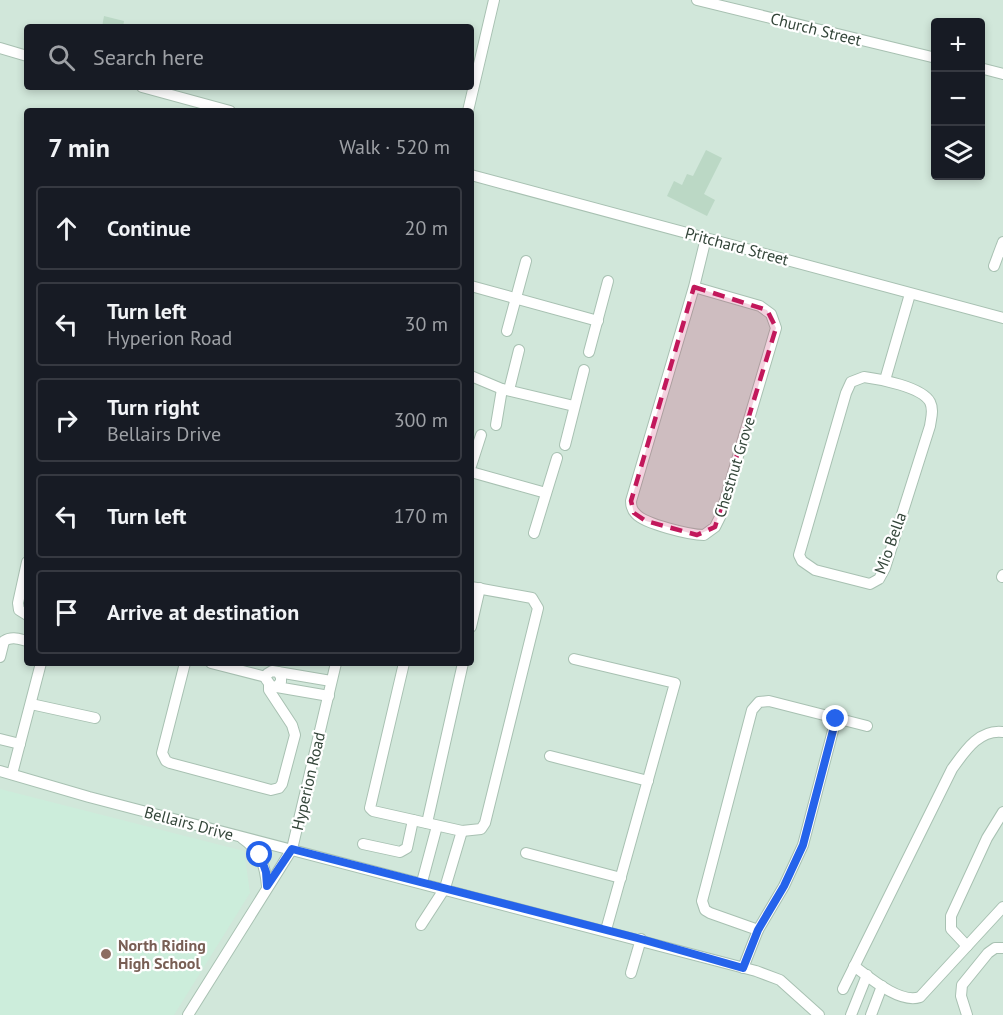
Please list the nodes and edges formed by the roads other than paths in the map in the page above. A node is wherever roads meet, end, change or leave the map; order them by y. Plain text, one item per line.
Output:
1 (494, 0) edge
2 (697, 0) edge
3 (0, 48) edge
4 (24, 55) edge
5 (931, 57) edge
6 (985, 70) edge
7 (1003, 74) edge
8 (474, 85) edge
9 (153, 90) edge
10 (473, 90) edge
11 (219, 108) edge
12 (469, 108) edge
13 (474, 176) edge
14 (706, 238) junction
15 (1003, 242) edge
16 (526, 261) dead end
17 (994, 266) dead end
18 (608, 281) dead end
19 (474, 287) edge
20 (694, 287) junction
21 (910, 294) junction
22 (516, 299) junction
23 (1003, 318) edge
24 (598, 321) junction
25 (507, 331) dead end
26 (519, 350) dead end
27 (589, 352) dead end
28 (584, 370) dead end
29 (474, 377) edge
30 (885, 380) junction
31 (505, 389) junction
32 (574, 406) junction
33 (496, 426) dead end
34 (481, 435) dead end
35 (565, 445) dead end
36 (474, 457) edge
37 (557, 458) dead end
38 (474, 473) edge
39 (546, 493) junction
40 (534, 533) dead end
41 (24, 576) edge
42 (475, 587) edge
43 (24, 613) edge
44 (24, 640) edge
45 (0, 657) edge
46 (574, 658) dead end
47 (40, 666) edge
48 (184, 666) edge
49 (226, 666) edge
50 (335, 666) edge
51 (403, 666) edge
52 (462, 666) edge
53 (274, 676) edge
54 (331, 681) junction
55 (328, 696) junction
56 (30, 704) junction
57 (95, 718) dead end
58 (836, 719) junction
59 (867, 726) dead end
60 (1003, 732) edge
61 (0, 739) edge
62 (20, 744) junction
63 (550, 756) dead end
64 (0, 771) edge
65 (12, 774) junction
66 (648, 781) junction
67 (1003, 812) edge
68 (413, 820) junction
69 (432, 824) junction
70 (462, 831) junction
71 (238, 836) junction
72 (363, 844) dead end
73 (292, 849) junction
74 (526, 853) dead end
75 (621, 878) junction
76 (422, 882) junction
77 (267, 886) junction
78 (445, 888) junction
79 (1003, 907) edge
80 (421, 925) dead end
81 (606, 930) junction
82 (758, 930) junction
83 (641, 939) junction
84 (967, 946) junction
85 (1003, 948) edge
86 (854, 966) junction
87 (743, 968) junction
88 (631, 973) dead end
89 (867, 975) junction
90 (882, 986) junction
91 (843, 989) dead end
92 (188, 1015) edge
93 (819, 1015) edge
94 (851, 1015) edge
95 (872, 1015) edge
96 (967, 1015) edge

1 - 8 street
2 - 5 street, Church Street
3 - 4 street
6 - 7 street
9 - 11 street
10 - 12 street
13 - 14 street, Pritchard Street
14 - 20 street, Chestnut Grove
14 - 21 street, Pritchard Street
15 - 17 street
16 - 22 street
18 - 24 street
19 - 22 street
20 - 20 street, Chestnut Grove
21 - 23 street, Pritchard Street
21 - 30 street
22 - 24 street
22 - 25 street
24 - 27 street
26 - 31 street
28 - 32 street
29 - 31 street
30 - 30 street, Mio Bella
31 - 32 street
31 - 33 street
32 - 35 street
34 - 36 street
37 - 39 street
38 - 39 street
39 - 40 street
41 - 43 street
42 - 70 street
44 - 45 street
46 - 66 street
47 - 56 street
48 - 53 street
49 - 53 street
50 - 54 street, Hyperion Road
51 - 68 street
52 - 69 street
53 - 54 street
53 - 55 street
54 - 55 street, Hyperion Road
55 - 73 street, Hyperion Road
56 - 57 street
56 - 62 street
58 - 59 street
58 - 82 street
58 - 82 street
60 - 86 street
61 - 62 street
62 - 65 street
63 - 66 street
64 - 65 street, Bellairs Drive
65 - 71 street, Bellairs Drive
66 - 75 street
67 - 84 street
68 - 69 street
68 - 72 street
69 - 70 street
69 - 76 street
70 - 78 street
71 - 73 street, Bellairs Drive
71 - 77 street
73 - 76 street, Bellairs Drive
73 - 77 street, Hyperion Road
74 - 75 street
75 - 81 street
76 - 78 street, Bellairs Drive
77 - 92 street, Hyperion Road
78 - 80 street
78 - 81 street, Bellairs Drive
79 - 84 street
81 - 83 street, Bellairs Drive
82 - 87 street
83 - 87 street, Bellairs Drive
83 - 88 street
84 - 90 street
85 - 96 street
86 - 89 street
86 - 91 street
87 - 93 street, Bellairs Drive
89 - 90 street
89 - 94 street
90 - 95 street

